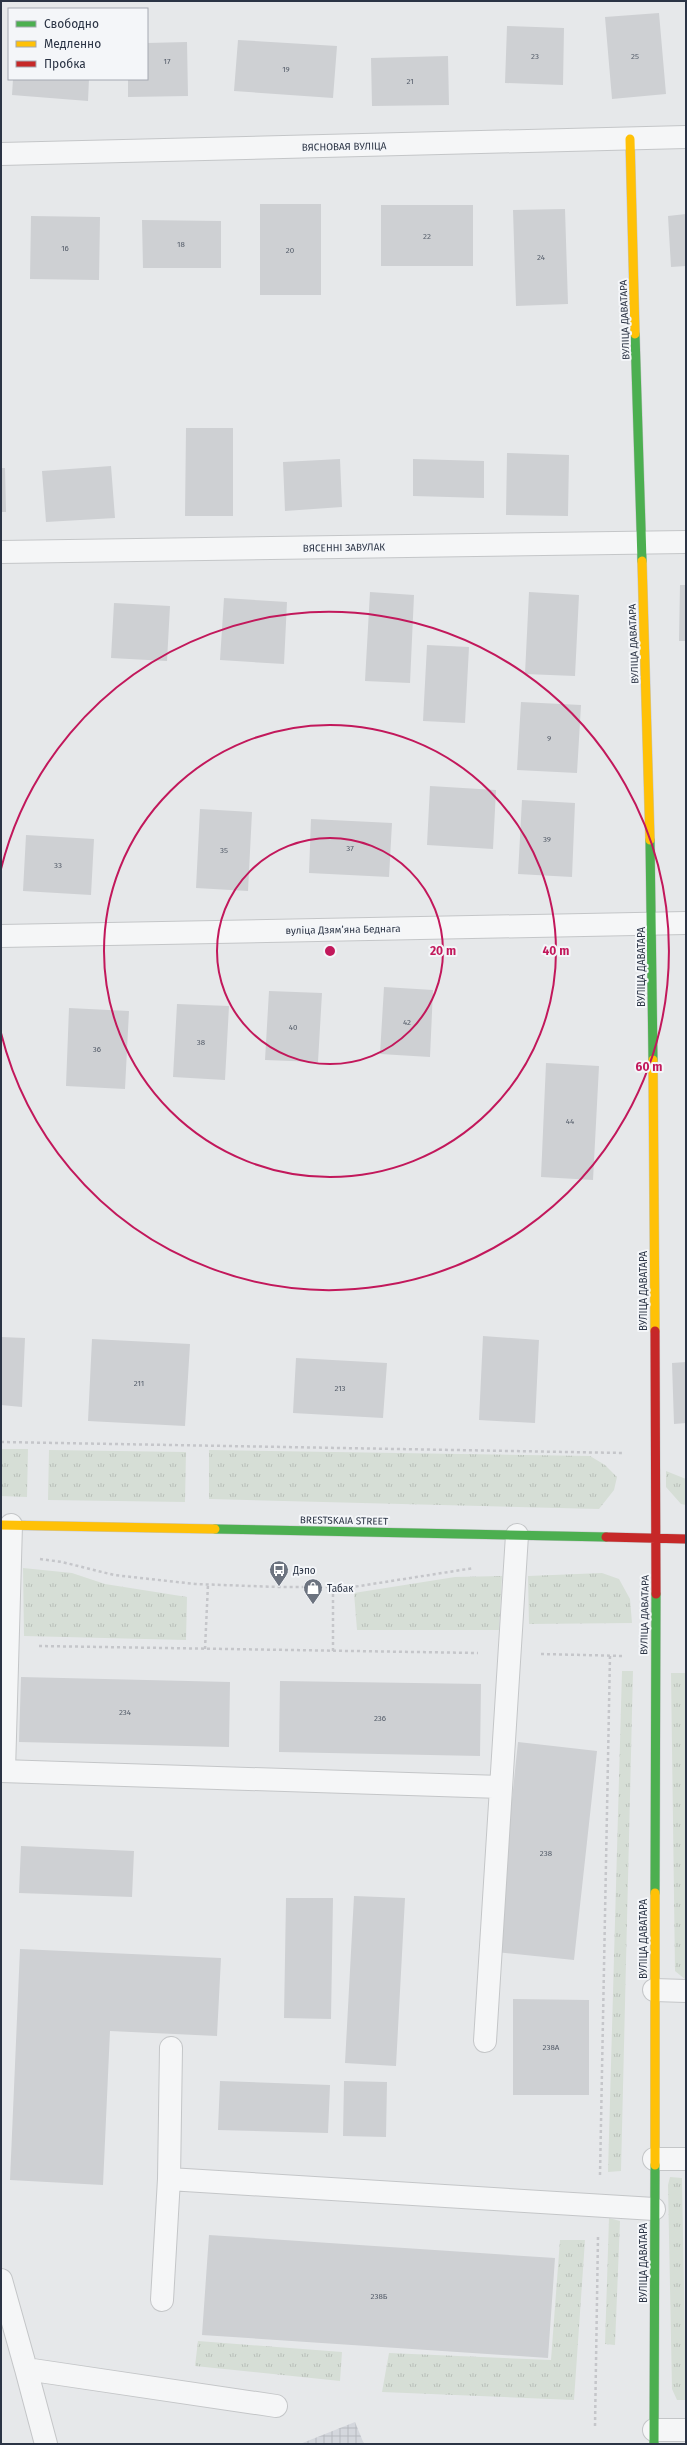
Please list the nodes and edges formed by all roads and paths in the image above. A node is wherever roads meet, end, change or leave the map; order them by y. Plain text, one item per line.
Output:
1 (686, 137) edge
2 (630, 138) junction
3 (1, 154) edge
4 (686, 542) edge
5 (641, 544) junction
6 (1, 552) edge
7 (652, 922) junction
8 (686, 923) edge
9 (1, 936) edge
10 (1, 1442) edge
11 (655, 1453) junction
12 (6, 1525) edge
13 (517, 1535) junction
14 (656, 1538) junction
15 (686, 1538) edge
16 (10, 1556) junction
17 (515, 1565) junction
18 (208, 1584) junction
19 (333, 1587) junction
20 (8, 1646) junction
21 (205, 1649) junction
22 (333, 1651) junction
23 (510, 1654) junction
24 (610, 1655) junction
25 (654, 1656) junction
26 (2, 1771) edge
27 (501, 1787) junction
28 (654, 1990) junction
29 (686, 1991) edge
30 (486, 2041) dead end
31 (171, 2048) dead end
32 (654, 2159) junction
33 (686, 2159) edge
34 (169, 2179) junction
35 (599, 2206) junction
36 (654, 2209) junction
37 (2, 2284) edge
38 (162, 2300) dead end
39 (26, 2369) junction
40 (276, 2406) dead end
41 (595, 2426) dead end
42 (686, 2430) edge
43 (654, 2437) edge
44 (46, 2444) edge

1 - 2 street, ВЯСНОВАЯ ВУЛІЦА
2 - 3 street, ВЯСНОВАЯ ВУЛІЦА
2 - 5 street, ВУЛІЦА ДАВАТАРА
4 - 5 street, ВЯСЕННІ ЗАВУЛАК
5 - 6 street, ВЯСЕННІ ЗАВУЛАК
5 - 7 street, ВУЛІЦА ДАВАТАРА
7 - 8 street, вуліца Дзямʼяна Беднага
7 - 9 street, вуліца Дзямʼяна Беднага
7 - 11 street, ВУЛІЦА ДАВАТАРА
10 - 11 path
11 - 14 street, ВУЛІЦА ДАВАТАРА
12 - 13 street, BRESTSKAIA STREET
12 - 16 street
13 - 14 street, BRESTSKAIA STREET
13 - 17 street
14 - 15 street, BRESTSKAIA STREET
14 - 25 street, ВУЛІЦА ДАВАТАРА
16 - 18 path
16 - 20 street
17 - 19 path
17 - 23 street
18 - 19 path
18 - 21 path
19 - 22 path
20 - 21 path
20 - 26 street
21 - 22 path
22 - 23 path
23 - 24 path
23 - 27 street
24 - 25 path
24 - 35 path
25 - 28 street, ВУЛІЦА ДАВАТАРА
26 - 27 street
27 - 30 street
28 - 29 street
28 - 32 street, ВУЛІЦА ДАВАТАРА
31 - 34 street
32 - 33 street
32 - 36 street, ВУЛІЦА ДАВАТАРА
34 - 35 street
34 - 38 street
35 - 36 street
35 - 41 path
36 - 43 street, ВУЛІЦА ДАВАТАРА
37 - 39 street
39 - 40 street
39 - 44 street
42 - 43 street

